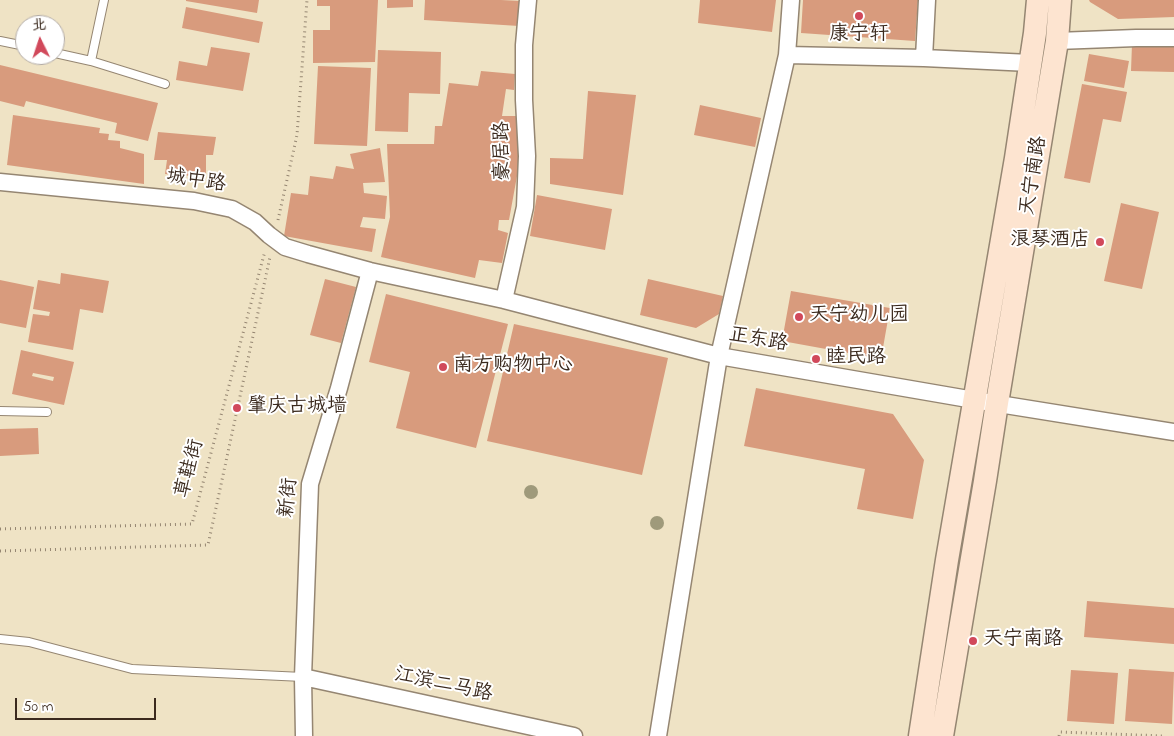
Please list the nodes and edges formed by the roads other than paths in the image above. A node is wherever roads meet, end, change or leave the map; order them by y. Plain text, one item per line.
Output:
1 (104, 0) edge
2 (528, 0) edge
3 (791, 0) edge
4 (927, 0) edge
5 (1038, 0) edge
6 (1060, 0) edge
7 (1174, 38) edge
8 (0, 41) edge
9 (1057, 41) junction
10 (15, 44) edge
11 (65, 56) edge
12 (787, 56) junction
13 (924, 58) junction
14 (90, 62) junction
15 (1030, 63) junction
16 (165, 84) dead end
17 (0, 182) edge
18 (370, 271) junction
19 (992, 295) junction
20 (1014, 299) junction
21 (504, 300) junction
22 (719, 356) junction
23 (974, 400) junction
24 (997, 403) junction
25 (0, 411) edge
26 (47, 412) dead end
27 (1174, 432) edge
28 (962, 477) junction
29 (985, 481) junction
30 (0, 639) edge
31 (303, 677) junction
32 (304, 736) edge
33 (574, 736) edge
34 (658, 736) edge
35 (920, 736) edge
36 (942, 736) edge

1 - 14 lane
2 - 21 street, 豪居路
3 - 12 street
4 - 13 street
5 - 15 main road, 天宁南路
6 - 9 main road, 天宁南路
7 - 9 street
8 - 10 lane
9 - 20 main road, 天宁南路
11 - 14 lane
12 - 13 street
12 - 22 street
13 - 15 street
14 - 16 lane
15 - 19 main road, 天宁南路
17 - 18 street, 城中路
18 - 21 street, 正东路
18 - 31 street, 新街
19 - 20 main road
19 - 23 main road, 天宁南路
20 - 24 main road, 天宁南路
21 - 22 street, 正东路
22 - 23 street, 正东路
22 - 34 street
23 - 24 street, 正东路
23 - 28 main road, 天宁南路
24 - 27 street, 正东路
24 - 29 main road, 天宁南路
25 - 26 lane
28 - 29 main road
28 - 35 main road, 天宁南路
29 - 36 main road, 天宁南路
30 - 31 lane
31 - 32 street, 新街
31 - 33 street, 江滨二马路

